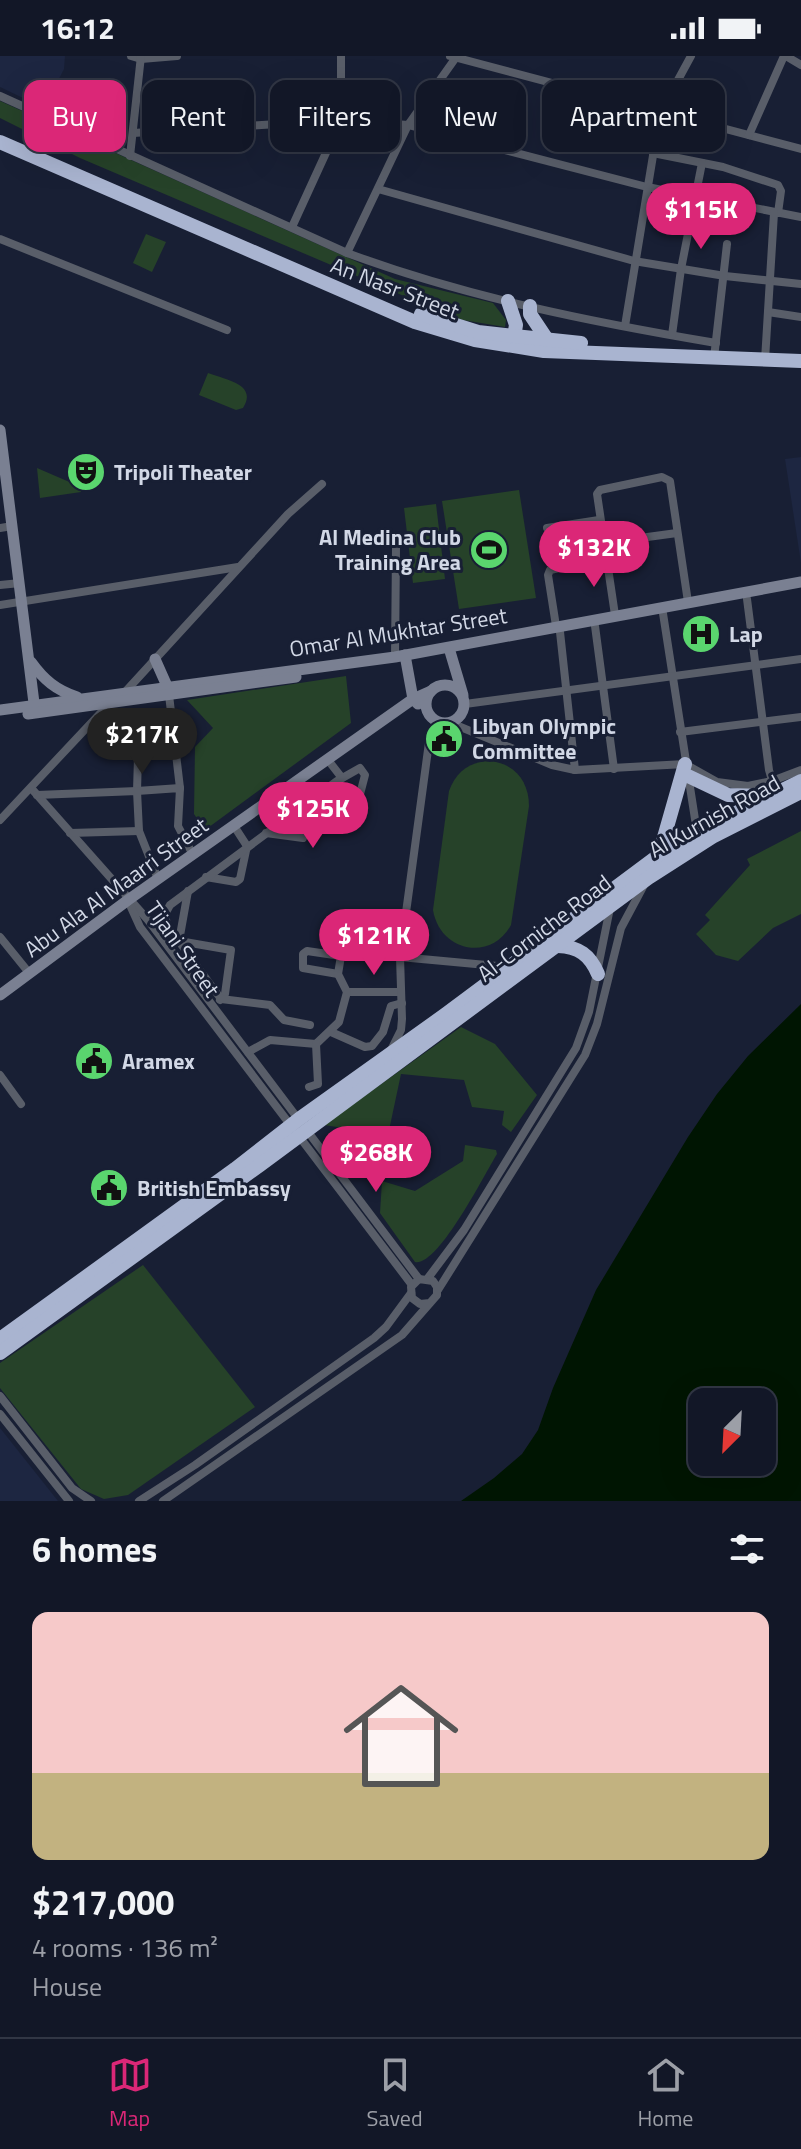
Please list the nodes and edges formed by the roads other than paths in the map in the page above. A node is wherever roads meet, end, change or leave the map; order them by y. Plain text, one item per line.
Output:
1 (177, 56) edge
2 (341, 56) edge
3 (450, 56) edge
4 (456, 56) edge
5 (691, 56) edge
6 (785, 56) edge
7 (138, 57) edge
8 (801, 65) edge
9 (341, 80) edge
10 (542, 80) edge
11 (678, 80) edge
12 (0, 96) edge
13 (270, 124) edge
14 (400, 124) edge
15 (408, 125) junction
16 (725, 129) edge
17 (133, 133) junction
18 (0, 134) edge
19 (749, 135) junction
20 (0, 142) edge
21 (801, 149) edge
22 (326, 152) edge
23 (653, 153) joint
24 (130, 156) junction
25 (702, 163) junction
26 (647, 187) junction
27 (378, 189) junction
28 (696, 196) junction
29 (776, 213) junction
30 (801, 217) edge
31 (292, 227) junction
32 (0, 239) edge
33 (727, 244) dead end
34 (347, 253) junction
35 (634, 261) junction
36 (681, 269) junction
37 (725, 276) junction
38 (770, 280) junction
39 (801, 284) edge
40 (508, 301) junction
41 (530, 306) junction
42 (768, 312) junction
43 (801, 317) edge
44 (625, 326) junction
45 (227, 330) dead end
46 (672, 335) junction
47 (514, 337) junction
48 (548, 341) junction
49 (715, 351) junction
50 (766, 357) junction
51 (801, 358) edge
52 (0, 430) edge
53 (2, 466) edge
54 (322, 484) dead end
55 (4, 493) edge
56 (599, 520) junction
57 (6, 527) edge
58 (547, 528) dead end
59 (677, 533) junction
60 (603, 543) junction
61 (396, 548) dead end
62 (606, 558) junction
63 (238, 567) junction
64 (801, 582) edge
65 (20, 583) junction
66 (0, 585) edge
67 (801, 589) edge
68 (747, 599) junction
69 (22, 602) junction
70 (688, 602) junction
71 (0, 605) edge
72 (663, 610) junction
73 (615, 615) junction
74 (595, 626) junction
75 (558, 629) junction
76 (450, 650) junction
77 (402, 658) junction
78 (155, 659) junction
79 (801, 659) edge
80 (29, 660) junction
81 (755, 666) junction
82 (672, 677) junction
83 (603, 686) junction
84 (126, 691) junction
85 (168, 691) junction
86 (431, 691) junction
87 (568, 692) junction
88 (81, 698) junction
89 (413, 699) junction
90 (464, 700) junction
91 (109, 704) junction
92 (35, 709) junction
93 (0, 710) edge
94 (428, 712) junction
95 (0, 717) edge
96 (801, 717) edge
97 (763, 721) junction
98 (438, 722) junction
99 (451, 723) junction
100 (139, 724) dead end
101 (680, 732) junction
102 (328, 760) junction
103 (614, 769) junction
104 (575, 770) junction
105 (687, 770) junction
106 (801, 770) edge
107 (342, 778) junction
108 (801, 781) edge
109 (180, 788) junction
110 (772, 790) junction
111 (34, 791) junction
112 (137, 791) junction
113 (323, 791) junction
114 (801, 792) edge
115 (312, 799) junction
116 (0, 820) edge
117 (234, 826) junction
118 (139, 831) junction
119 (697, 832) junction
120 (70, 833) junction
121 (266, 833) junction
122 (247, 846) junction
123 (193, 855) junction
124 (659, 855) junction
125 (206, 877) junction
126 (648, 878) junction
127 (158, 879) junction
128 (188, 891) junction
129 (128, 900) junction
130 (610, 900) junction
131 (347, 920) dead end
132 (0, 937) edge
133 (179, 941) junction
134 (558, 946) junction
135 (341, 956) junction
136 (400, 957) junction
137 (180, 962) junction
138 (508, 967) junction
139 (171, 968) junction
140 (30, 974) junction
141 (338, 974) junction
142 (598, 974) junction
143 (347, 992) junction
144 (401, 992) junction
145 (0, 995) edge
146 (593, 995) junction
147 (604, 996) junction
148 (221, 999) junction
149 (402, 1003) junction
150 (214, 1013) junction
151 (310, 1025) dead end
152 (331, 1032) junction
153 (316, 1044) junction
154 (248, 1052) junction
155 (387, 1055) junction
156 (0, 1075) edge
157 (309, 1087) dead end
158 (549, 1093) junction
159 (558, 1100) junction
160 (21, 1104) dead end
161 (299, 1128) junction
162 (417, 1284) junction
163 (438, 1290) junction
164 (430, 1303) junction
165 (0, 1339) edge
166 (0, 1353) edge
167 (0, 1396) edge
168 (0, 1414) edge
169 (69, 1501) edge
170 (91, 1501) edge
171 (139, 1501) edge
172 (163, 1501) edge

1 - 7 street
2 - 9 street
3 - 4 street
4 - 10 street
4 - 15 street
5 - 11 street
6 - 8 street
6 - 19 street
7 - 17 street
12 - 24 street
13 - 17 street
14 - 15 street
15 - 26 street
15 - 27 street
16 - 19 street
17 - 24 street
18 - 47 highway, An Nasr Street
19 - 21 street
20 - 49 highway, An Nasr Street
22 - 31 street
23 - 25 street
23 - 26 street
24 - 31 street
25 - 28 street
25 - 29 street
26 - 28 street
26 - 35 street
27 - 34 street
27 - 35 street
28 - 29 street
28 - 36 street
29 - 30 street
29 - 38 street
31 - 34 street
32 - 45 street
33 - 37 street
34 - 40 street
35 - 36 street
35 - 44 street
36 - 37 street
36 - 46 street
37 - 38 street
37 - 49 street
38 - 39 street
38 - 42 street
40 - 41 street
40 - 47 highway
41 - 44 street
41 - 48 highway
42 - 43 street
42 - 50 street
44 - 46 street
46 - 49 street
47 - 48 highway, An Nasr Street
48 - 49 highway, An Nasr Street
49 - 50 highway, An Nasr Street
50 - 51 highway, An Nasr Street
52 - 53 main road
53 - 55 main road
54 - 63 street
55 - 57 main road
56 - 58 street
56 - 59 street
56 - 60 street
57 - 65 main road
59 - 60 street
59 - 70 street
60 - 62 street
61 - 77 street
62 - 73 street
62 - 75 street
63 - 69 street
63 - 78 street
64 - 70 main road, Omar Al Mukhtar Street
65 - 66 street
65 - 69 main road
67 - 68 main road, Omar Al Mukhtar Street
68 - 72 main road, Omar Al Mukhtar Street
68 - 81 street
69 - 71 street
69 - 80 main road
70 - 72 main road, Omar Al Mukhtar Street
72 - 73 main road, Omar Al Mukhtar Street
72 - 74 main road, Omar Al Mukhtar Street
72 - 82 street
73 - 75 main road, Omar Al Mukhtar Street
74 - 75 main road, Omar Al Mukhtar Street
74 - 83 street
75 - 76 main road, Omar Al Mukhtar Street
75 - 87 street
76 - 77 main road, Omar Al Mukhtar Street
76 - 90 main road
77 - 85 main road, Omar Al Mukhtar Street
77 - 89 main road
78 - 84 street
78 - 85 main road
79 - 81 street
80 - 88 main road
80 - 92 main road
81 - 82 street
81 - 97 street
82 - 83 street
82 - 101 street
83 - 87 street
83 - 103 street
84 - 85 main road, Omar Al Mukhtar Street
84 - 88 main road, Omar Al Mukhtar Street
85 - 91 main road, Omar Al Mukhtar Street
85 - 109 street
86 - 89 main road, Abu Ala Al Maarri Street
86 - 90 main road
86 - 94 main road
87 - 90 street
87 - 104 street
88 - 92 main road, Omar Al Mukhtar Street
89 - 94 main road
89 - 102 main road, Abu Ala Al Maarri Street
90 - 99 main road
91 - 92 main road, Omar Al Mukhtar Street
91 - 111 street
92 - 93 main road, Omar Al Mukhtar Street
92 - 95 main road, Omar Al Mukhtar Street
94 - 98 main road
96 - 97 street
97 - 101 street
97 - 110 street
98 - 99 main road
98 - 136 street
99 - 104 street
100 - 112 street
101 - 105 street
102 - 107 street
102 - 117 main road, Abu Ala Al Maarri Street
103 - 104 street
103 - 105 street
105 - 110 highway
105 - 119 street
105 - 124 highway
106 - 110 street
107 - 113 street
107 - 113 street
108 - 110 highway, Al Kurnish Road
109 - 112 street
109 - 123 street
110 - 119 highway, Al Kurnish Road
111 - 112 street
111 - 116 street
111 - 120 street
112 - 118 street
113 - 115 street
114 - 126 highway, Al Kurnish Road
115 - 121 street
115 - 121 street
117 - 122 street
117 - 123 main road, Abu Ala Al Maarri Street
118 - 120 street
118 - 127 street
119 - 124 highway, Al Kurnish Road
120 - 129 street
121 - 122 street
122 - 125 street
122 - 125 street
123 - 127 main road, Abu Ala Al Maarri Street
124 - 130 highway, Al Kurnish Road
125 - 128 street
126 - 130 highway, Al-Corniche Road
126 - 147 street
127 - 129 main road, Abu Ala Al Maarri Street
128 - 133 street
128 - 133 street
129 - 137 street, Tijani Street
129 - 139 street, Tijani Street
129 - 140 main road, Abu Ala Al Maarri Street
130 - 134 highway, Al-Corniche Road
130 - 138 highway, Al-Corniche Road
130 - 142 street
131 - 135 street
132 - 140 street
133 - 148 street
133 - 148 street
134 - 142 highway
134 - 161 highway, Al-Corniche Road
135 - 141 street
135 - 141 street
136 - 138 street
136 - 144 street
137 - 139 street
137 - 150 street, Tijani Street
138 - 155 highway, Al-Corniche Road
139 - 150 street, Tijani Street
140 - 145 main road, Abu Ala Al Maarri Street
141 - 143 street
142 - 146 street
143 - 144 street
143 - 152 street
144 - 149 street
146 - 147 street
146 - 158 street
147 - 159 street
148 - 150 street
148 - 151 street
149 - 152 street
149 - 155 street
150 - 154 street, Tijani Street
150 - 161 street, Tijani Street
152 - 153 street
153 - 154 street
153 - 157 street
154 - 161 street, Tijani Street
155 - 161 highway, Al-Corniche Road
156 - 160 street
158 - 159 street
158 - 162 street
159 - 163 street
161 - 162 street, Tijani Street
161 - 165 highway, Al-Corniche Road
161 - 166 highway, Al-Corniche Road
162 - 163 street, Tijani Street
162 - 164 street
162 - 171 street
163 - 164 street
164 - 172 street
167 - 170 street
168 - 169 street

